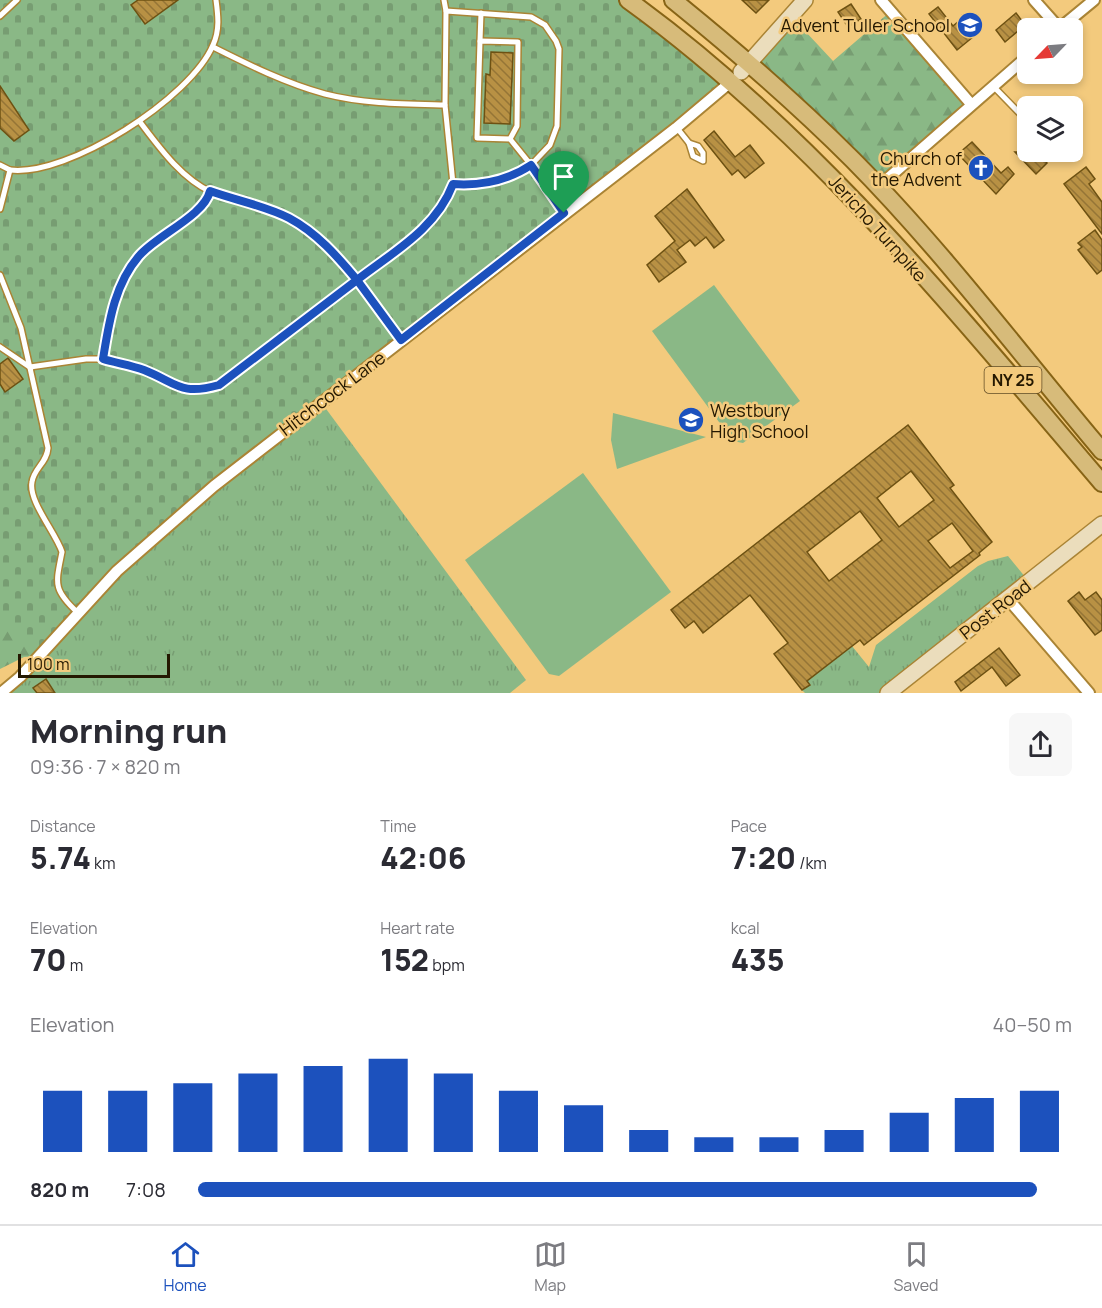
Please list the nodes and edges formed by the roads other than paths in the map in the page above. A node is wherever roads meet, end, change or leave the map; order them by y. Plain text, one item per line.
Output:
1 (17, 0) edge
2 (216, 0) edge
3 (444, 0) edge
4 (628, 0) edge
5 (673, 0) edge
6 (804, 0) edge
7 (881, 0) edge
8 (1034, 0) edge
9 (1094, 0) edge
10 (446, 11) junction
11 (482, 13) junction
12 (0, 16) edge
13 (1050, 18) edge
14 (1072, 18) edge
15 (480, 41) junction
16 (213, 47) junction
17 (1017, 65) edge
18 (741, 72) junction
19 (993, 85) junction
20 (971, 104) junction
21 (445, 105) junction
22 (1017, 111) edge
23 (140, 122) junction
24 (676, 128) junction
25 (510, 139) junction
26 (689, 143) dead end
27 (0, 165) edge
28 (531, 165) junction
29 (10, 170) junction
30 (453, 184) junction
31 (878, 187) junction
32 (210, 191) junction
33 (0, 209) edge
34 (564, 213) junction
35 (943, 261) junction
36 (0, 275) edge
37 (924, 278) junction
38 (357, 280) junction
39 (401, 340) junction
40 (0, 347) edge
41 (103, 359) junction
42 (30, 368) junction
43 (1102, 451) edge
44 (1102, 483) edge
45 (1102, 524) edge
46 (1008, 598) junction
47 (78, 613) junction
48 (1, 693) edge
49 (888, 693) edge
50 (1089, 693) edge

1 - 12 lane
2 - 16 lane
3 - 10 lane
4 - 18 main road, Jericho Turnpike / NY 25
5 - 18 main road, Jericho Turnpike / NY 25
6 - 18 main road
7 - 20 street
8 - 13 street
9 - 14 street
10 - 11 lane
10 - 21 lane
11 - 15 lane
11 - 28 lane
15 - 25 lane
15 - 25 lane
16 - 21 lane
16 - 23 lane
17 - 19 street
18 - 24 street, Hitchcock Lane
18 - 31 main road, Jericho Turnpike / NY 25
18 - 37 main road, Jericho Turnpike / NY 25
19 - 20 street
19 - 22 lane
20 - 31 street
21 - 30 lane
23 - 29 lane
23 - 32 lane
24 - 26 lane
24 - 34 street, Hitchcock Lane
25 - 28 lane
27 - 29 lane
28 - 30 lane
28 - 34 lane
29 - 33 lane
30 - 38 lane
31 - 35 main road, Jericho Turnpike / NY 25
32 - 38 lane
32 - 41 lane
34 - 39 street, Hitchcock Lane
35 - 37 main road
35 - 43 main road, Jericho Turnpike / NY 25
36 - 42 lane
37 - 44 main road, Jericho Turnpike / NY 25
38 - 39 lane
38 - 41 lane
39 - 47 street, Hitchcock Lane
40 - 42 lane
41 - 42 lane
42 - 47 lane
45 - 46 main road, Post Road
46 - 49 main road, Post Road
46 - 50 street
47 - 48 street, Hitchcock Lane

